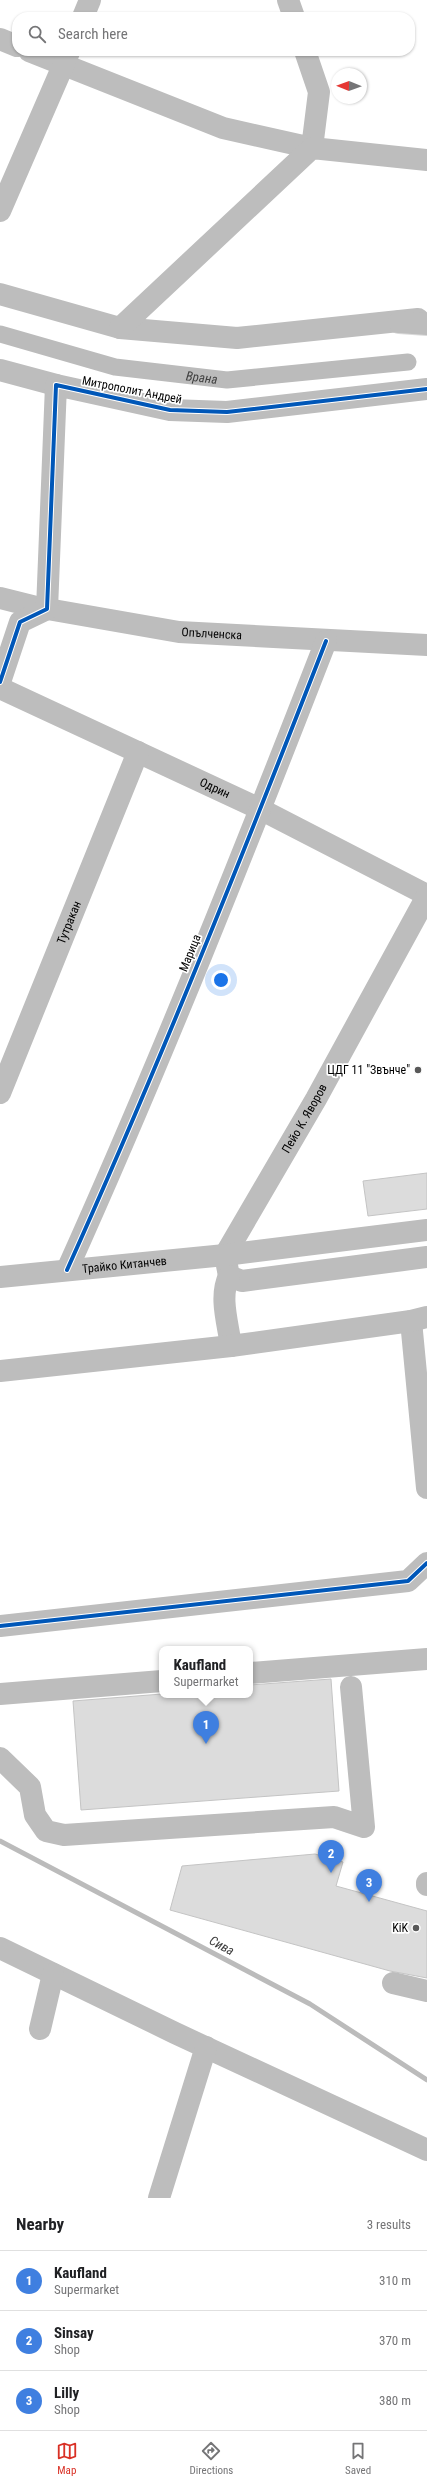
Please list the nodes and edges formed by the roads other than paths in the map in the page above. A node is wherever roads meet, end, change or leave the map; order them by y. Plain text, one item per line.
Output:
1 (90, 0) edge
2 (288, 0) edge
3 (86, 12) edge
4 (292, 12) edge
5 (0, 39) edge
6 (12, 44) edge
7 (56, 56) edge
8 (307, 56) edge
9 (67, 58) edge
10 (312, 148) junction
11 (427, 160) edge
12 (0, 211) edge
13 (0, 294) edge
14 (427, 318) edge
15 (399, 322) junction
16 (427, 324) edge
17 (120, 328) junction
18 (0, 370) edge
19 (56, 385) junction
20 (427, 389) edge
21 (0, 598) edge
22 (47, 609) junction
23 (326, 641) junction
24 (427, 644) edge
25 (0, 682) edge
26 (0, 688) edge
27 (138, 752) junction
28 (260, 809) junction
29 (427, 895) edge
30 (0, 1093) edge
31 (427, 1230) edge
32 (225, 1255) junction
33 (427, 1257) edge
34 (67, 1270) junction
35 (229, 1276) junction
36 (0, 1277) edge
37 (419, 1319) edge
38 (231, 1346) junction
39 (0, 1371) edge
40 (427, 1488) edge
41 (427, 1563) edge
42 (0, 1626) edge
43 (427, 1659) edge
44 (253, 1674) edge
45 (159, 1681) edge
46 (351, 1687) dead end
47 (0, 1694) edge
48 (0, 1758) edge
49 (0, 1948) edge
50 (53, 1974) junction
51 (393, 1983) dead end
52 (427, 1991) edge
53 (40, 2029) dead end
54 (206, 2047) junction
55 (427, 2150) edge
56 (159, 2198) edge

1 - 3 street
2 - 4 street
5 - 6 street
7 - 9 street
8 - 10 street
9 - 10 street
9 - 12 street
10 - 11 street
10 - 17 street
13 - 17 street
14 - 15 street
15 - 16 street
15 - 17 street
18 - 19 street, Митрополит Андрей
19 - 20 street, Митрополит Андрей
19 - 22 street
21 - 22 street, Опълченска
22 - 23 street, Опълченска
22 - 25 street
23 - 24 street, Опълченска
23 - 28 street, Марица
26 - 27 street, Одрин
27 - 28 street, Одрин
27 - 30 street, Тутракан
28 - 29 street, Одрин
28 - 34 street, Марица
29 - 32 street, Пейо К. Яворов
31 - 32 street, Трайко Китанчев
32 - 34 street, Трайко Китанчев
32 - 35 street
33 - 35 street
34 - 36 street, Трайко Китанчев
35 - 38 street
37 - 38 street
37 - 40 street
38 - 39 street
41 - 42 street
43 - 44 street
45 - 47 street
46 - 48 street
49 - 50 street
50 - 53 street
50 - 54 street
51 - 52 street
54 - 55 street
54 - 56 street

